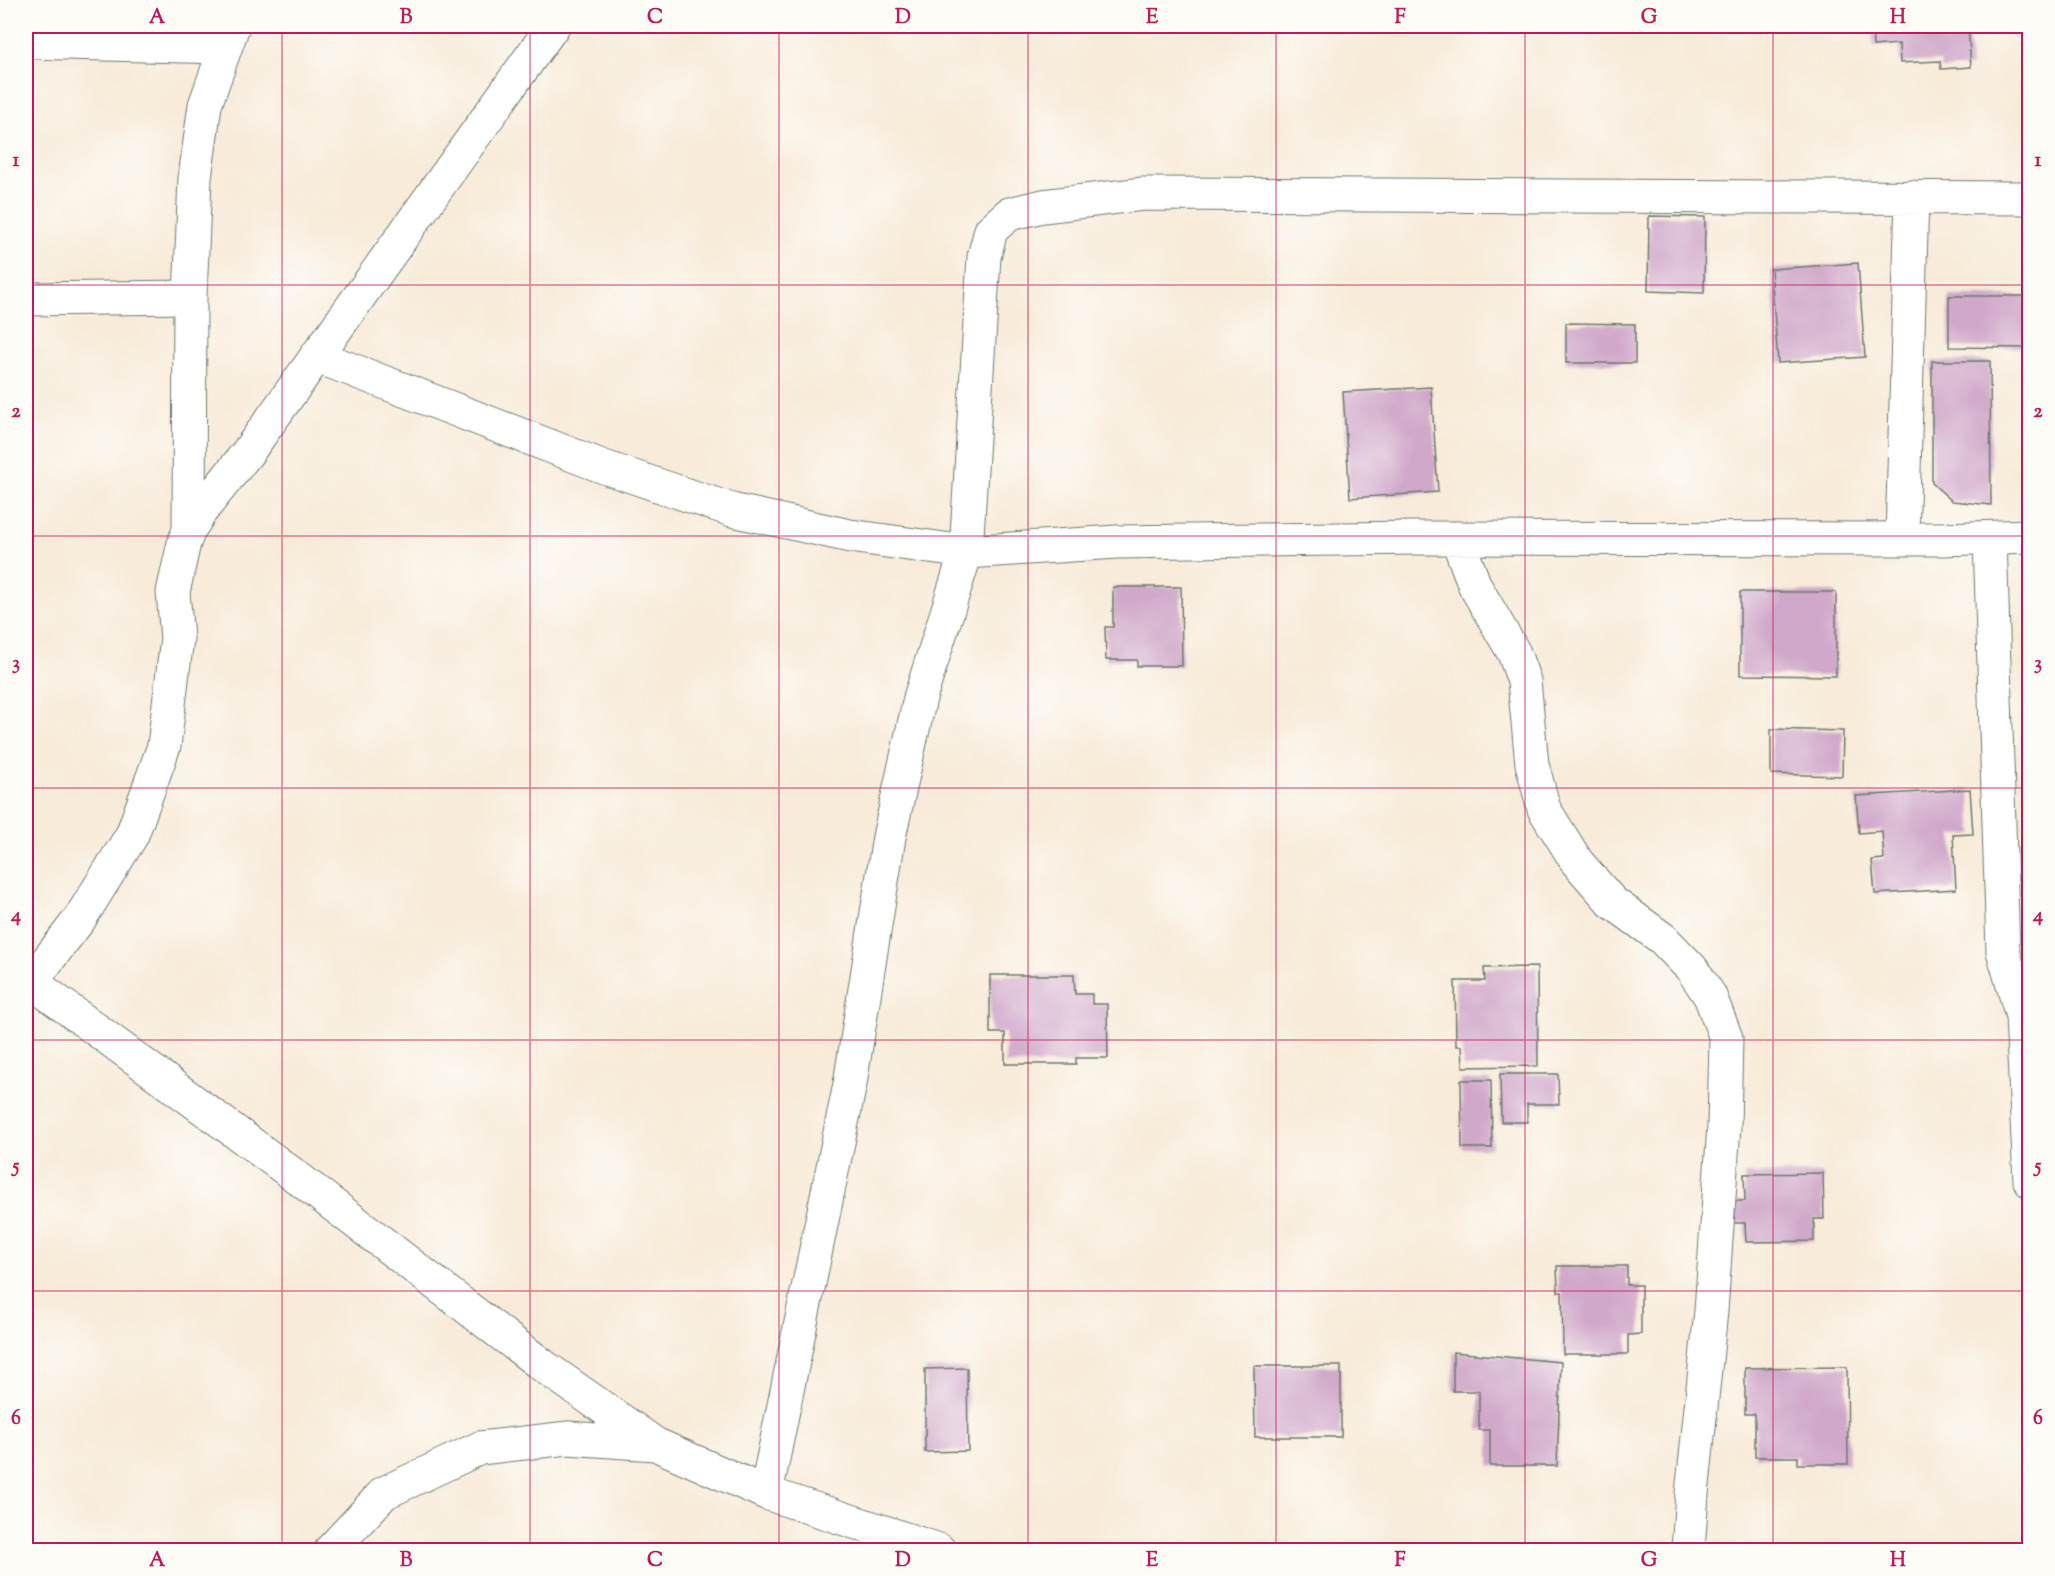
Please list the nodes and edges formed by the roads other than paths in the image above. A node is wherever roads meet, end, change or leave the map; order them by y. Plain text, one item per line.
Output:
1 (553, 26) edge
2 (228, 36) edge
3 (26, 42) edge
4 (1912, 197) junction
5 (2030, 198) edge
6 (190, 297) junction
7 (26, 299) edge
8 (316, 356) junction
9 (189, 530) junction
10 (2030, 536) edge
11 (1990, 537) junction
12 (1457, 538) junction
13 (1902, 539) junction
14 (966, 552) junction
15 (28, 980) edge
16 (2028, 1120) edge
17 (2030, 1180) edge
18 (655, 1444) junction
19 (766, 1494) junction
20 (331, 1551) edge
21 (939, 1551) edge
22 (1689, 1551) edge

1 - 8 street
2 - 3 street
2 - 6 street
4 - 5 street
4 - 13 street
4 - 14 street
6 - 7 street
6 - 9 street
8 - 9 street
8 - 14 street
9 - 15 street
10 - 11 street
11 - 13 street
11 - 16 street
12 - 13 street
12 - 14 street
12 - 22 street
14 - 19 street
15 - 18 street
16 - 17 street
18 - 19 street
18 - 20 street
19 - 21 street

